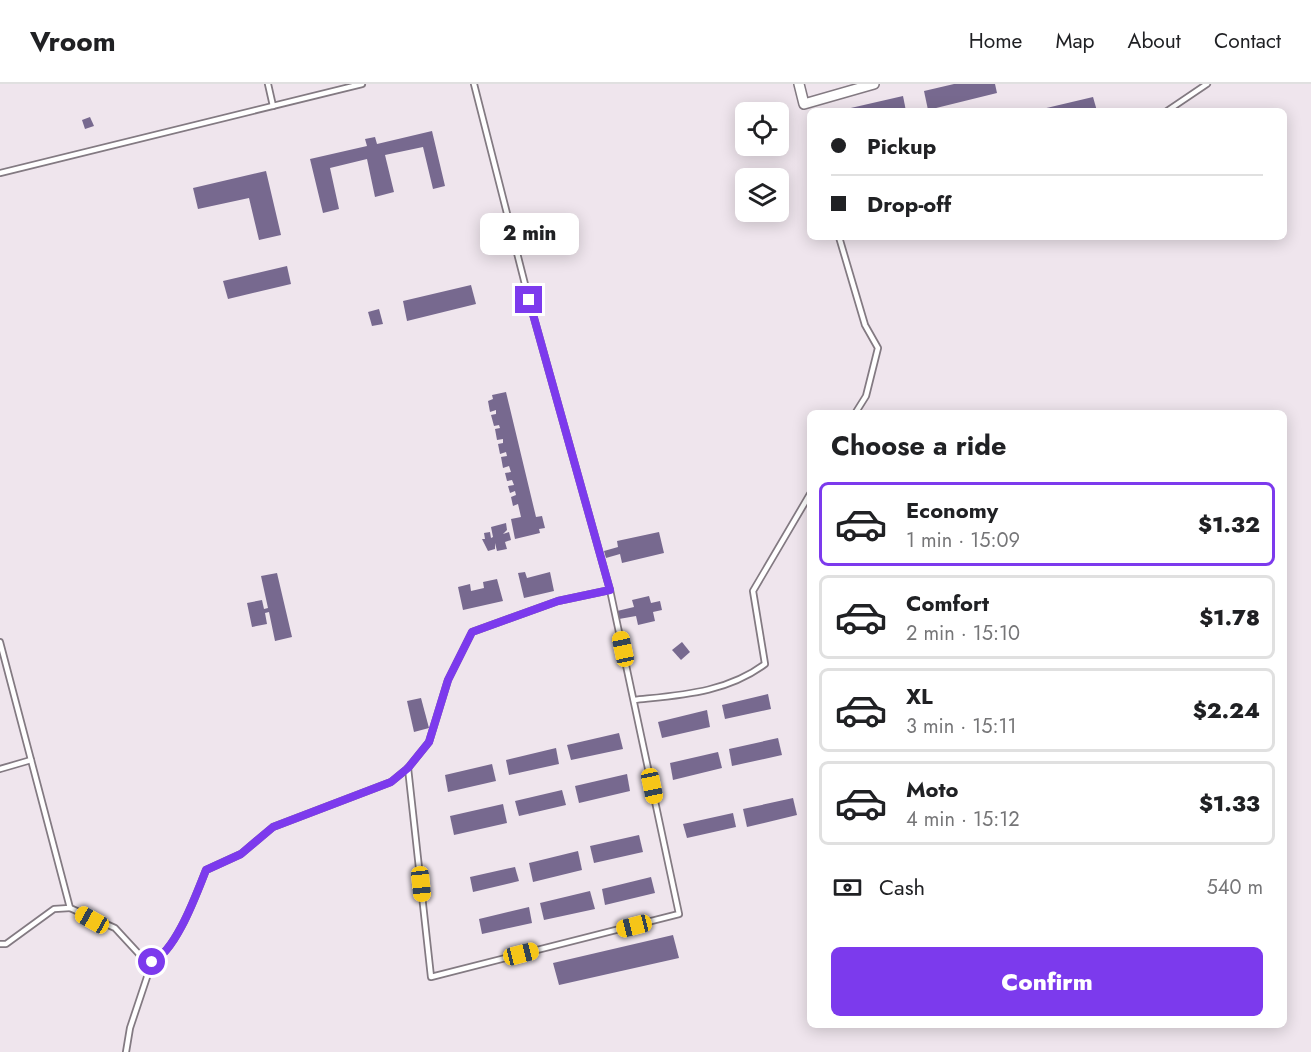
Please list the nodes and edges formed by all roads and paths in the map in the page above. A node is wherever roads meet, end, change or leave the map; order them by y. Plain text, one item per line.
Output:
1 (268, 84) edge
2 (362, 84) edge
3 (474, 84) edge
4 (799, 84) edge
5 (874, 84) edge
6 (1207, 84) edge
7 (273, 106) junction
8 (1171, 108) edge
9 (0, 173) edge
10 (840, 240) edge
11 (857, 410) edge
12 (807, 499) edge
13 (610, 590) junction
14 (0, 642) edge
15 (634, 700) junction
16 (31, 760) junction
17 (408, 768) junction
18 (0, 769) edge
19 (70, 908) junction
20 (0, 944) edge
21 (152, 962) junction
22 (126, 1052) edge

1 - 7 lane
2 - 7 lane
3 - 13 lane
4 - 5 street
6 - 8 lane
7 - 9 lane
10 - 11 lane
12 - 15 lane
13 - 15 lane
13 - 17 lane
14 - 16 lane
15 - 17 lane
16 - 18 lane
16 - 19 lane
17 - 21 lane
19 - 20 lane
19 - 21 lane
21 - 22 lane

